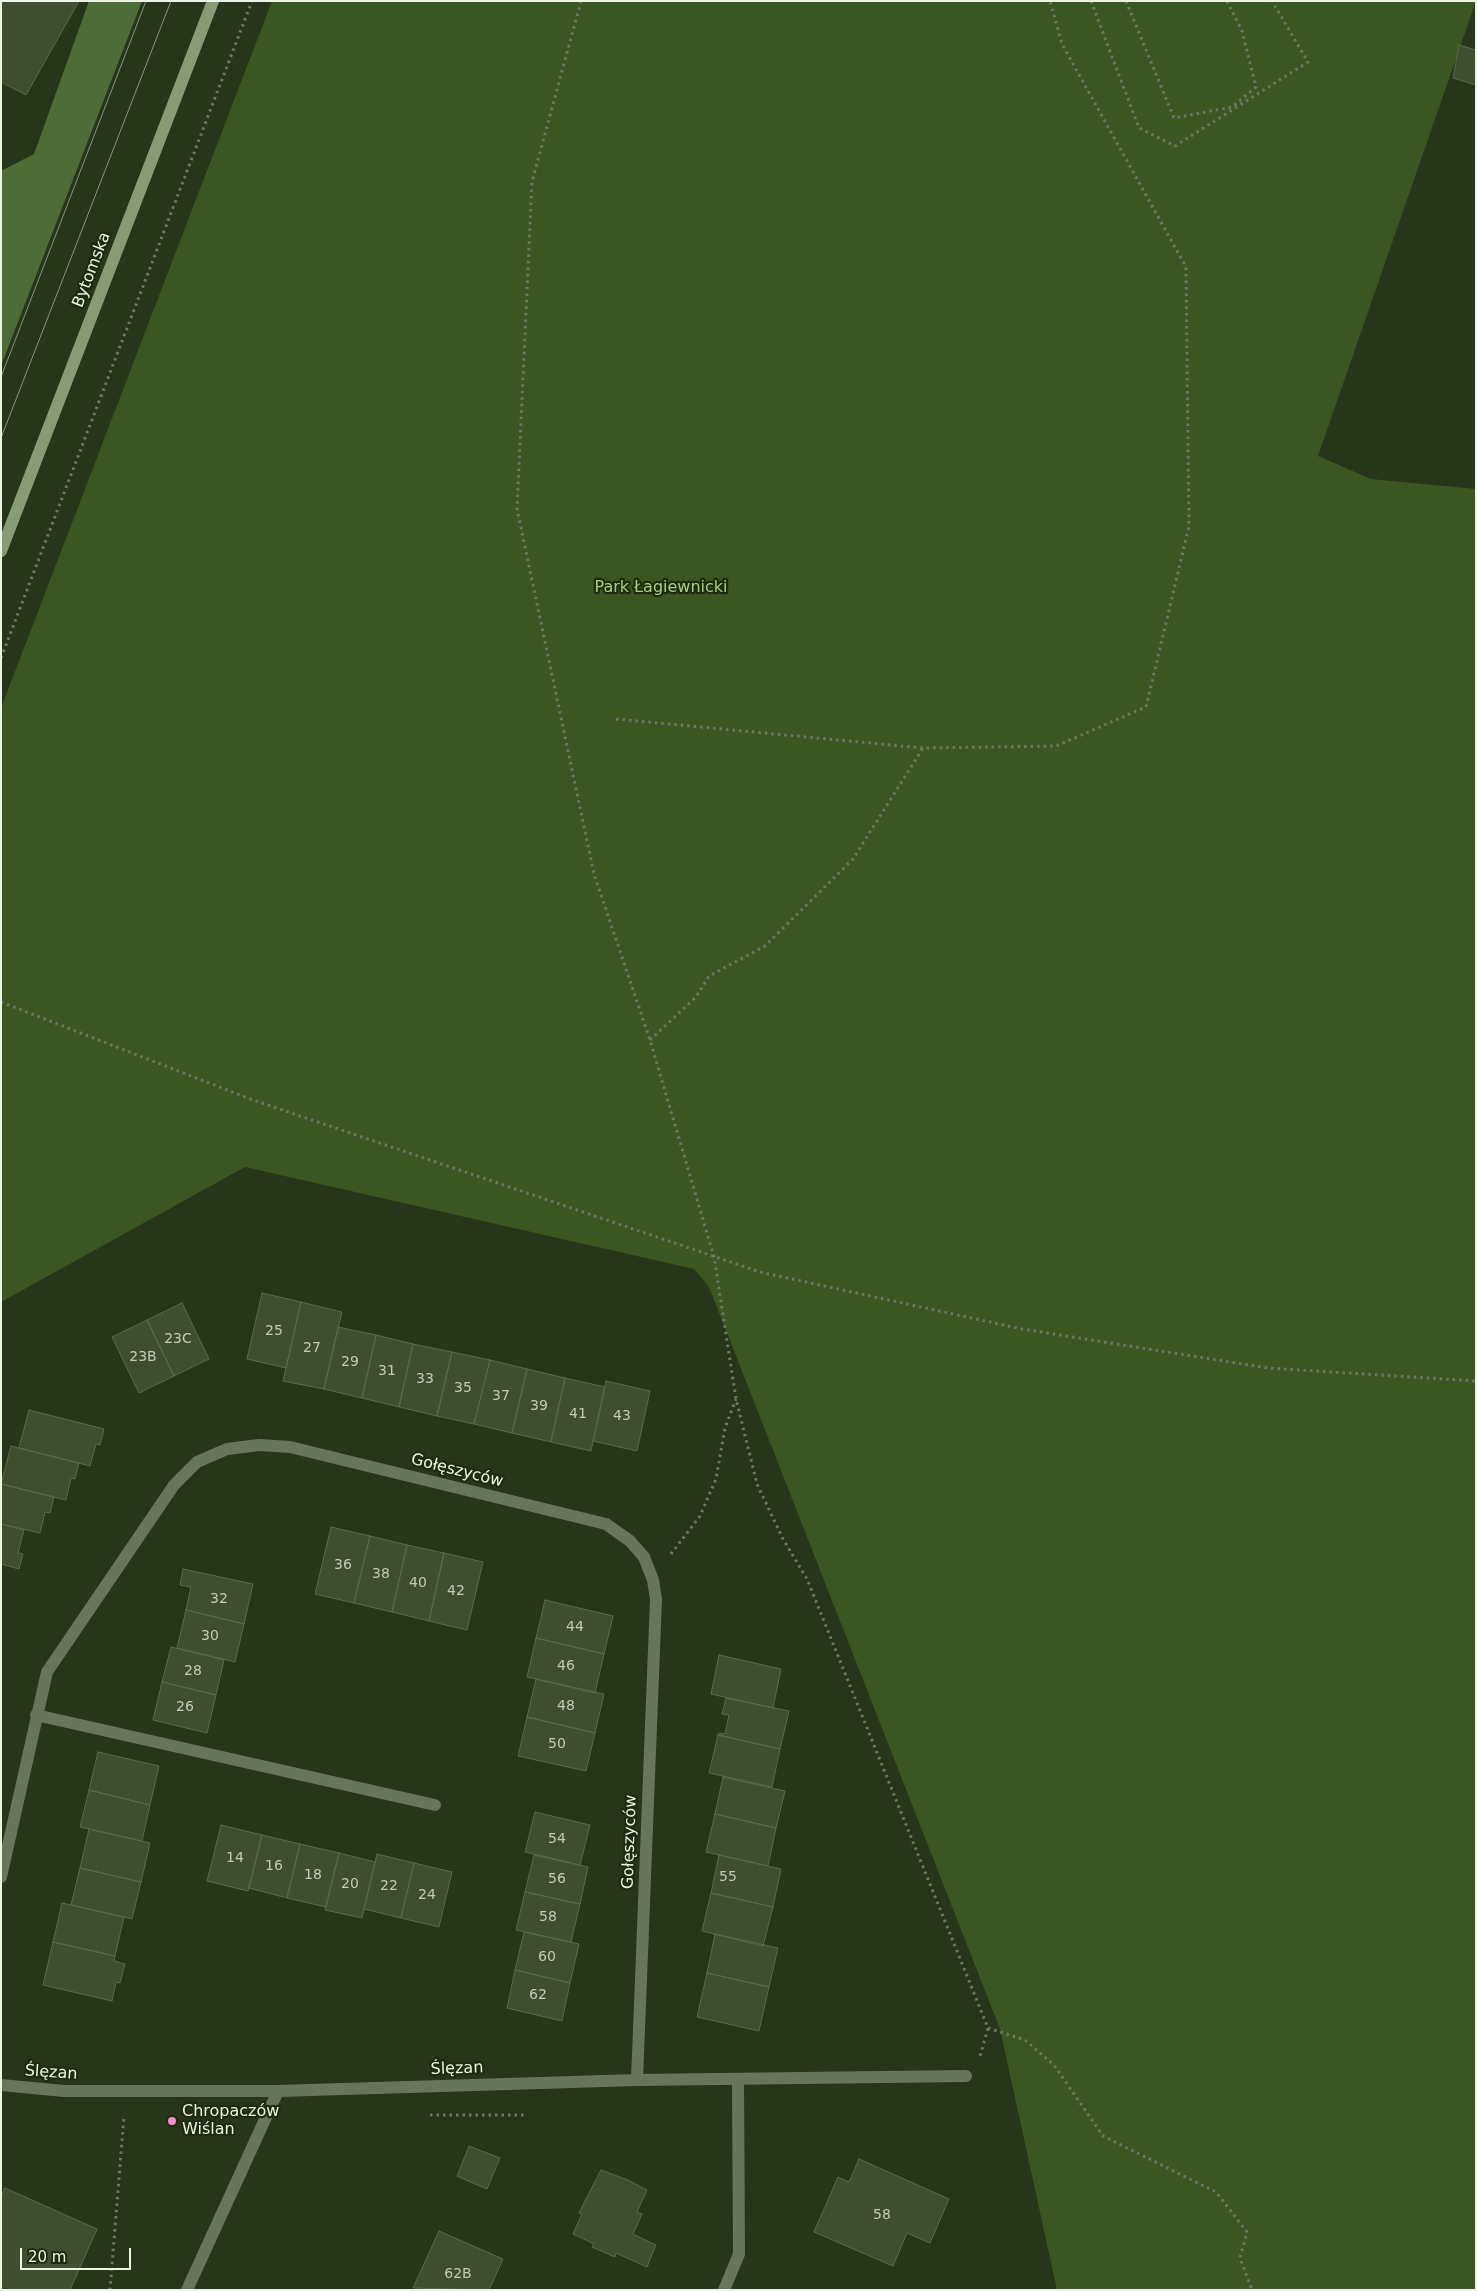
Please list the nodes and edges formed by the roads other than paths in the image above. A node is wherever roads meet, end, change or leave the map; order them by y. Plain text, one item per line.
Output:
1 (214, 1) edge
2 (1, 551) edge
3 (36, 1715) junction
4 (435, 1806) dead end
5 (1, 1877) edge
6 (966, 2076) road end
7 (637, 2080) junction
8 (738, 2080) junction
9 (1, 2085) edge
10 (278, 2091) junction
11 (187, 2290) edge
12 (724, 2290) edge

1 - 2 main road, Bytomska
3 - 4 street
3 - 5 street, Gołęszyców
3 - 7 street, Gołęszyców
6 - 8 street, Ślęzan
7 - 8 street, Ślęzan
7 - 10 street, Ślęzan
8 - 12 street
9 - 10 street, Ślęzan
10 - 11 street

